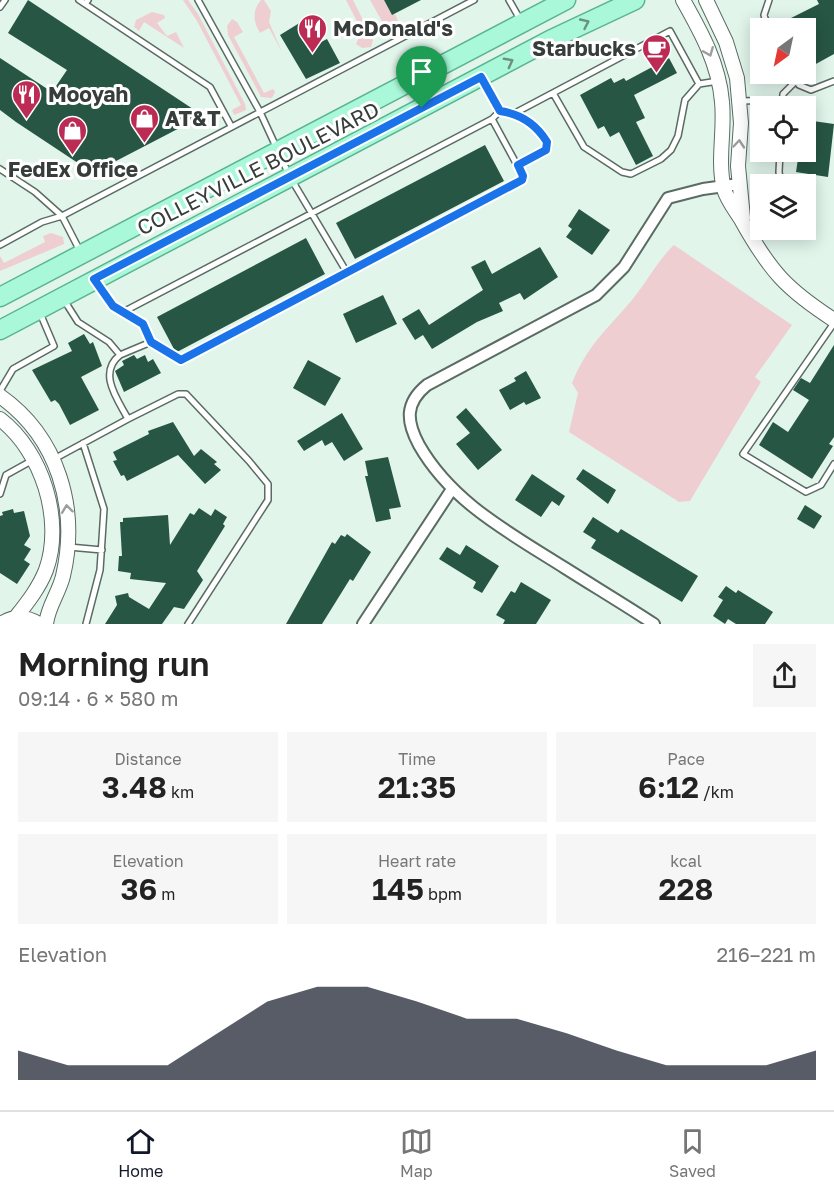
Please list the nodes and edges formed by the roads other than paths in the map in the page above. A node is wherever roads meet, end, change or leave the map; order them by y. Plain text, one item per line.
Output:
1 (5, 0) edge
2 (79, 0) edge
3 (198, 0) edge
4 (474, 0) edge
5 (509, 0) edge
6 (566, 0) edge
7 (635, 0) edge
8 (683, 0) edge
9 (706, 0) edge
10 (769, 0) edge
11 (87, 2) edge
12 (0, 7) edge
13 (765, 18) edge
14 (522, 22) junction
15 (481, 77) junction
16 (737, 78) junction
17 (719, 80) junction
18 (834, 81) edge
19 (699, 84) junction
20 (793, 84) edge
21 (799, 84) edge
22 (554, 93) junction
23 (783, 96) edge
24 (740, 101) junction
25 (750, 101) edge
26 (500, 111) junction
27 (260, 112) junction
28 (514, 113) junction
29 (492, 119) junction
30 (231, 126) junction
31 (278, 152) junction
32 (518, 165) junction
33 (0, 169) edge
34 (290, 177) junction
35 (739, 184) junction
36 (724, 185) junction
37 (313, 214) junction
38 (62, 216) junction
39 (750, 223) edge
40 (744, 225) junction
41 (0, 245) edge
42 (81, 254) junction
43 (346, 271) junction
44 (94, 279) junction
45 (0, 297) edge
46 (62, 297) junction
47 (38, 309) junction
48 (123, 312) junction
49 (834, 322) edge
50 (0, 330) edge
51 (151, 342) junction
52 (120, 356) junction
53 (0, 393) edge
54 (128, 419) junction
55 (0, 420) edge
56 (83, 443) junction
57 (34, 459) junction
58 (53, 459) junction
59 (834, 464) edge
60 (0, 467) edge
61 (6, 475) junction
62 (452, 489) junction
63 (0, 494) edge
64 (50, 544) junction
65 (69, 547) junction
66 (102, 550) junction
67 (60, 588) junction
68 (6, 621) edge
69 (39, 624) edge
70 (46, 624) edge
71 (56, 624) edge
72 (86, 624) edge
73 (188, 624) edge
74 (363, 624) edge
75 (654, 624) edge

1 - 12 lane
2 - 11 lane
3 - 27 lane
4 - 27 lane
5 - 14 lane
6 - 14 main road, COLLEYVILLE BOULEVARD
15 -> 7 main road, COLLEYVILLE BOULEVARD
8 -> 17 street
9 - 16 street
10 - 13 lane
11 - 30 lane
14 - 31 main road, COLLEYVILLE BOULEVARD
15 - 26 lane
15 - 34 main road, COLLEYVILLE BOULEVARD
16 - 17 street
16 - 24 street
17 - 19 lane
17 - 36 street
18 - 21 lane
19 - 22 lane
19 - 22 lane
20 - 23 lane
22 - 28 lane
24 - 25 lane
35 -> 24 street
26 - 28 lane
26 - 29 lane
27 - 30 lane
27 - 31 lane
28 - 32 lane
29 - 32 lane
29 - 37 lane
30 - 38 lane
31 - 34 lane
31 - 42 main road, COLLEYVILLE BOULEVARD
32 - 43 lane
33 - 38 lane
34 - 37 lane
34 - 44 main road, COLLEYVILLE BOULEVARD
35 - 36 street
35 - 40 street
36 - 40 street
36 - 62 street
37 - 43 lane
37 - 48 lane
38 - 41 lane
38 - 42 lane
39 - 40 lane
40 - 49 street
42 - 45 main road, COLLEYVILLE BOULEVARD
43 - 51 lane
44 - 46 main road, COLLEYVILLE BOULEVARD
44 - 48 lane
46 - 47 main road, COLLEYVILLE BOULEVARD
46 - 52 lane
47 - 50 main road, COLLEYVILLE BOULEVARD
47 - 53 lane
48 - 51 lane
49 - 59 lane
51 - 52 lane
52 - 54 lane
53 - 58 street
54 - 56 lane
54 - 73 lane
55 - 57 street
56 - 58 lane
56 - 66 lane
57 - 58 street
57 - 61 lane
57 - 64 street
65 -> 58 street
60 - 61 lane
61 - 63 lane
62 - 74 street
62 - 75 street
64 - 65 street
64 - 68 street
65 - 66 lane
65 - 67 street
66 - 72 lane
67 - 70 street
67 - 71 street
68 - 69 street

